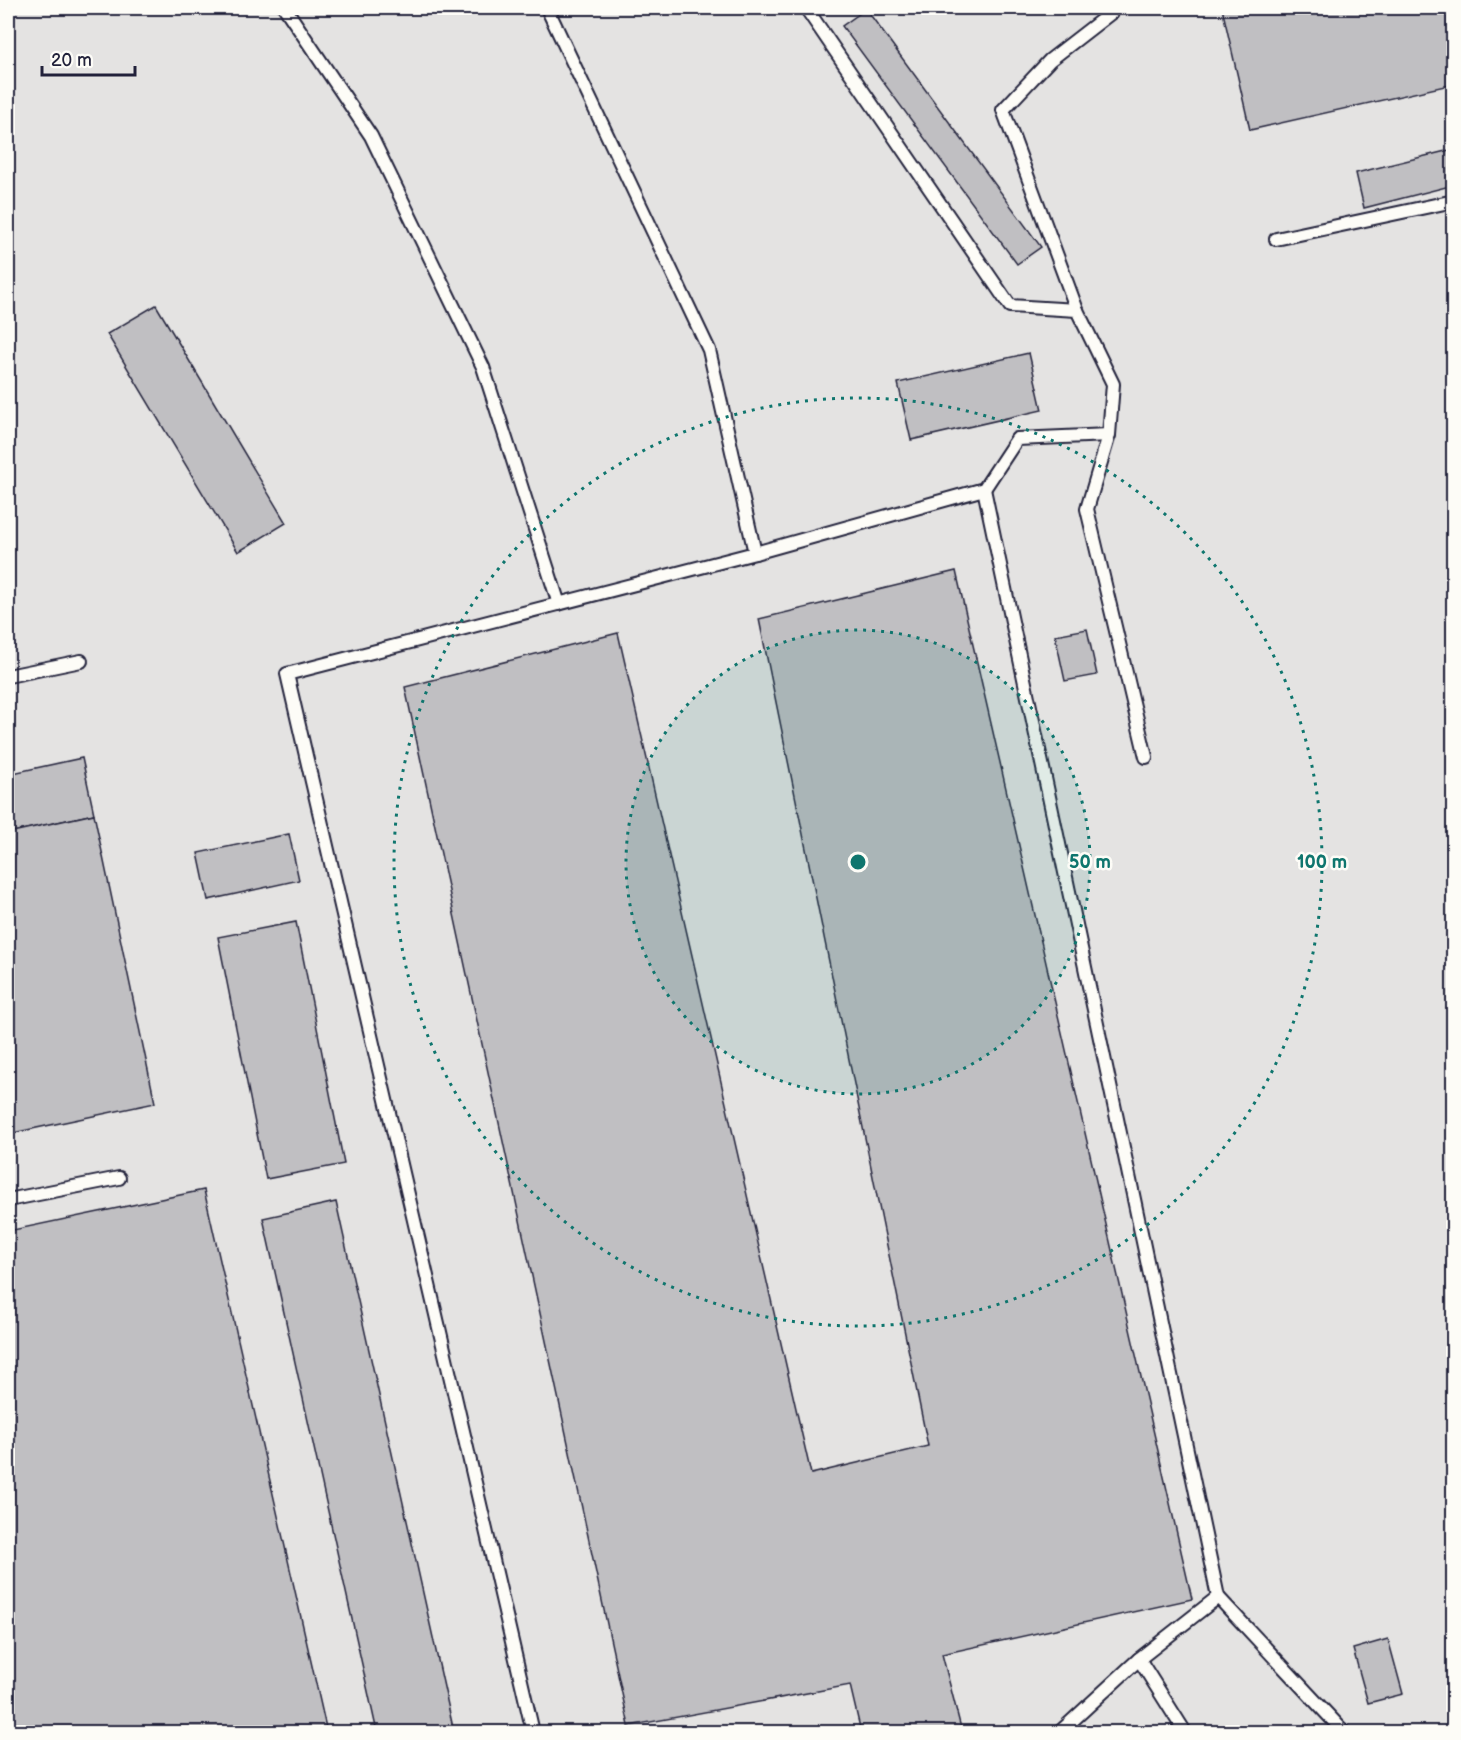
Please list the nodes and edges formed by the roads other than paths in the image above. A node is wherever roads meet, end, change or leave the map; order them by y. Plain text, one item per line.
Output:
1 (285, 8) edge
2 (547, 8) edge
3 (806, 8) edge
4 (1111, 8) edge
5 (1454, 201) edge
6 (1276, 239) dead end
7 (1077, 310) junction
8 (1109, 435) junction
9 (984, 489) junction
10 (755, 553) junction
11 (558, 604) junction
12 (81, 661) dead end
13 (8, 676) edge
14 (1146, 757) dead end
15 (119, 1178) dead end
16 (8, 1200) edge
17 (1218, 1597) junction
18 (1139, 1659) junction
19 (533, 1732) edge
20 (1060, 1732) edge
21 (1185, 1732) edge
22 (1344, 1732) edge

1 - 11 lane
2 - 10 lane
3 - 7 lane
4 - 7 lane
5 - 6 lane
7 - 8 lane
8 - 9 lane
8 - 14 lane
9 - 10 lane
9 - 17 lane
10 - 11 lane
11 - 19 lane
12 - 13 lane
15 - 16 lane
17 - 18 lane
17 - 22 lane
18 - 20 lane
18 - 21 lane

